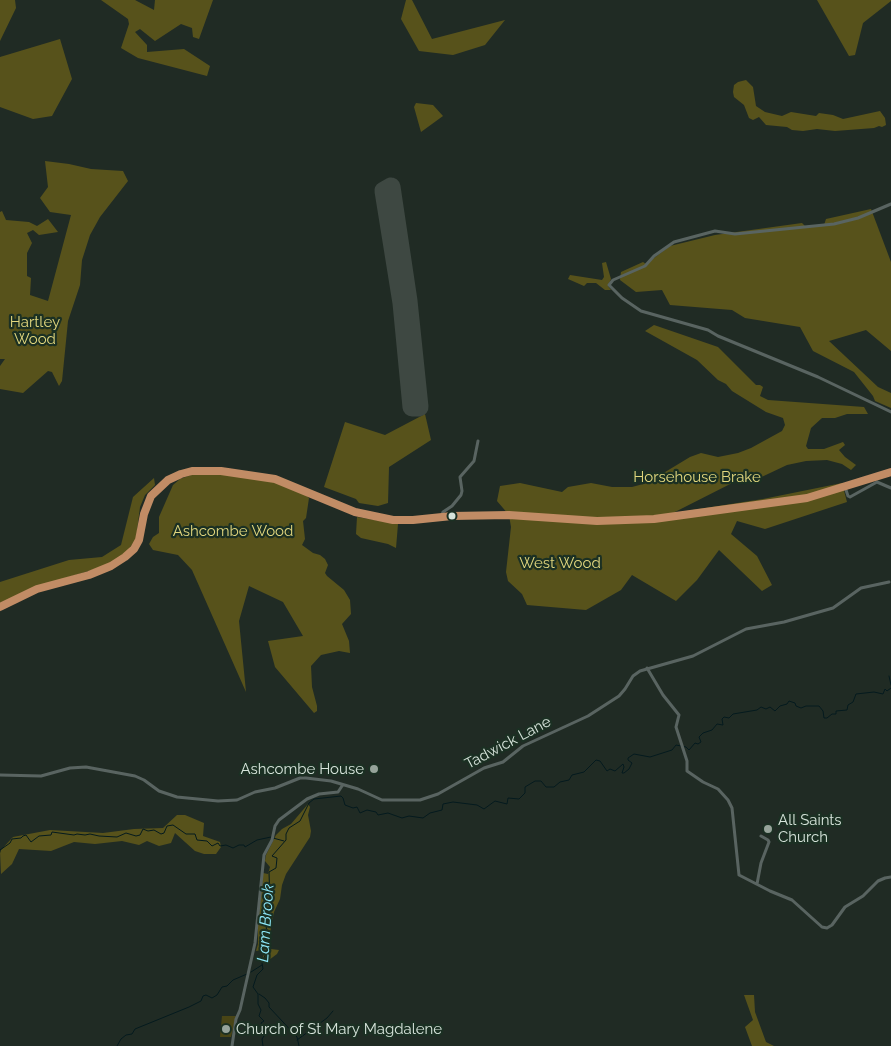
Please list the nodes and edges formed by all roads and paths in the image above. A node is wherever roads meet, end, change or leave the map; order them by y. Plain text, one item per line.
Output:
1 (891, 204) edge
2 (891, 412) edge
3 (478, 441) dead end
4 (891, 472) edge
5 (846, 487) junction
6 (891, 488) edge
7 (441, 517) junction
8 (890, 582) edge
9 (0, 607) edge
10 (647, 668) junction
11 (0, 775) edge
12 (342, 786) junction
13 (761, 836) dead end
14 (891, 877) edge
15 (757, 884) junction
16 (232, 1046) edge

1 - 2 street
3 - 7 street
4 - 5 highway
5 - 6 street
5 - 7 highway
7 - 9 highway
8 - 10 street, Tadwick Lane
10 - 12 street, Tadwick Lane
10 - 15 street
11 - 12 street, Tadwick Lane
12 - 16 street
13 - 15 street
14 - 15 street

